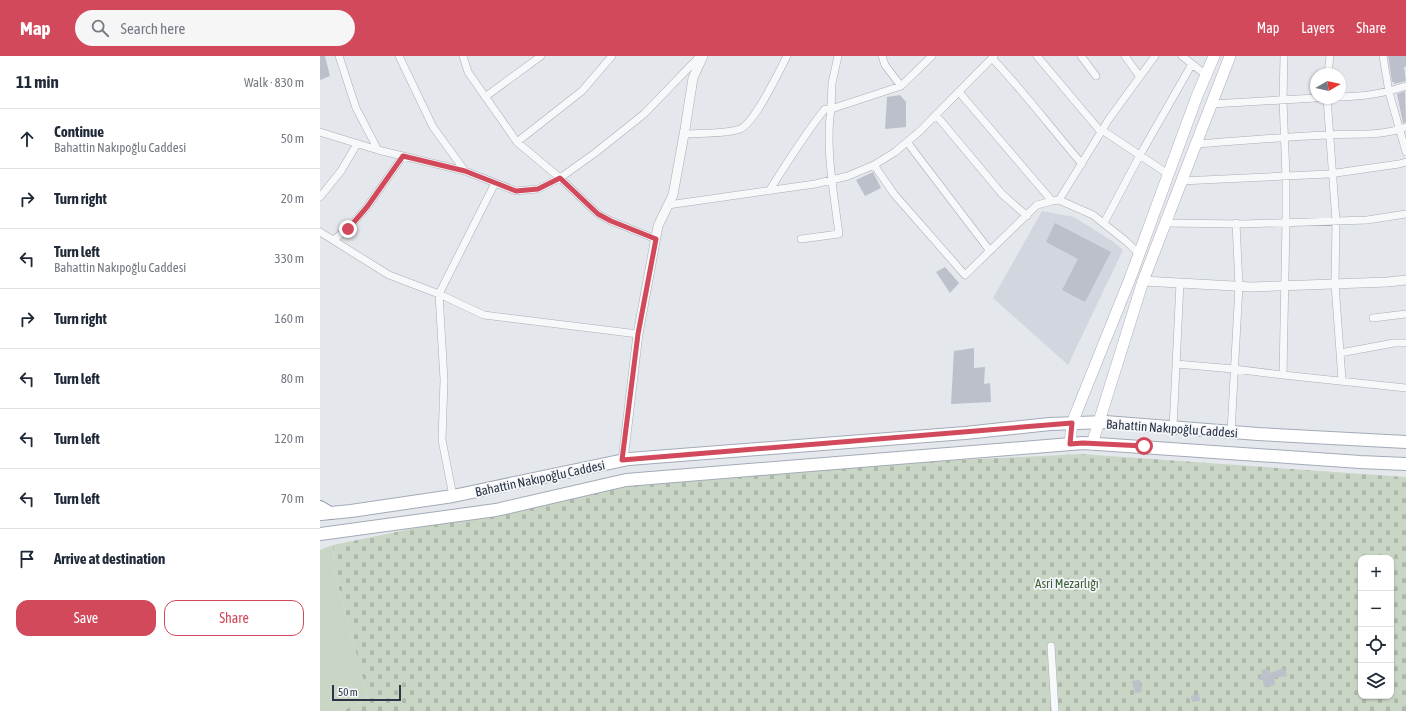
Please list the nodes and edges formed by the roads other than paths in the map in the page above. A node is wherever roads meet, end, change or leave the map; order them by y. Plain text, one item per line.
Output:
1 (342, 56) edge
2 (399, 56) edge
3 (463, 56) edge
4 (541, 56) edge
5 (612, 56) edge
6 (700, 56) edge
7 (703, 56) edge
8 (787, 56) edge
9 (838, 56) edge
10 (882, 56) edge
11 (1037, 56) edge
12 (1081, 56) edge
13 (1125, 56) edge
14 (1155, 56) edge
15 (1182, 56) edge
16 (1214, 56) edge
17 (1230, 56) edge
18 (1284, 56) edge
19 (1330, 56) edge
20 (1383, 56) edge
21 (993, 57) edge
22 (929, 58) edge
23 (1192, 64) junction
24 (1329, 68) edge
25 (1206, 75) junction
26 (1096, 76) dead end
27 (1140, 77) junction
28 (901, 86) junction
29 (1406, 86) edge
30 (959, 92) junction
31 (1389, 92) junction
32 (485, 97) junction
33 (1346, 97) edge
34 (1310, 98) edge
35 (1283, 100) junction
36 (1211, 104) junction
37 (1327, 104) edge
38 (831, 109) junction
39 (936, 115) junction
40 (1403, 128) edge
41 (1102, 131) junction
42 (320, 132) edge
43 (684, 134) junction
44 (1330, 135) junction
45 (1284, 137) junction
46 (516, 142) junction
47 (907, 142) junction
48 (357, 144) junction
49 (1196, 144) junction
50 (378, 150) junction
51 (1406, 152) edge
52 (1140, 155) junction
53 (403, 156) junction
54 (1406, 162) edge
55 (1082, 164) junction
56 (874, 165) junction
57 (465, 171) junction
58 (1168, 174) junction
59 (1332, 174) junction
60 (1286, 177) junction
61 (560, 178) junction
62 (832, 180) junction
63 (1181, 181) junction
64 (495, 183) junction
65 (769, 191) junction
66 (320, 197) edge
67 (1052, 200) junction
68 (1059, 200) junction
69 (668, 205) junction
70 (1406, 214) edge
71 (1027, 216) junction
72 (1336, 221) junction
73 (1286, 222) junction
74 (1104, 223) junction
75 (1165, 223) junction
76 (1236, 224) junction
77 (320, 232) edge
78 (656, 239) junction
79 (801, 239) dead end
80 (333, 240) junction
81 (990, 250) junction
82 (1139, 254) junction
83 (1406, 280) edge
84 (1143, 281) junction
85 (1180, 283) junction
86 (1335, 284) junction
87 (1239, 286) junction
88 (1285, 286) junction
89 (439, 294) junction
90 (1406, 314) edge
91 (1373, 318) dead end
92 (638, 334) junction
93 (1406, 343) edge
94 (1340, 353) junction
95 (1176, 364) junction
96 (1234, 368) junction
97 (1284, 375) junction
98 (1342, 380) junction
99 (1406, 388) edge
100 (1099, 422) junction
101 (1072, 423) junction
102 (1173, 428) junction
103 (1231, 432) junction
104 (1406, 442) edge
105 (1070, 444) junction
106 (1092, 444) junction
107 (622, 460) junction
108 (1406, 464) edge
109 (453, 496) junction
110 (323, 512) edge
111 (320, 534) edge
112 (1051, 646) dead end
113 (1055, 711) edge

1 - 50 street
2 - 57 street
3 - 32 street
4 - 32 street
5 - 46 street
6 - 61 street
7 - 43 street
8 - 43 street
9 - 38 street
10 - 28 street
11 - 41 street
12 - 26 street
13 - 27 street
14 - 27 street
15 - 23 street
16 - 25 main road
17 - 36 main road
18 - 35 street
19 - 24 street
20 - 31 street
21 - 30 street
21 - 55 street
22 - 28 street
23 - 25 street
23 - 52 street
25 - 58 main road
27 - 41 street
28 - 38 street
29 - 31 street
30 - 39 street
30 - 67 street
31 - 33 street
31 - 40 street
32 - 46 street
34 - 35 street
35 - 36 street
35 - 45 street
36 - 49 main road
37 - 44 street
38 - 62 street
38 - 65 street
39 - 47 street
39 - 71 street
40 - 44 street
40 - 51 street
41 - 52 street
41 - 55 street
42 - 48 street
43 - 69 street
44 - 45 street
44 - 59 street
45 - 49 street
45 - 60 street
46 - 61 street
47 - 56 street
47 - 81 street
48 - 50 street
48 - 66 street
49 - 63 main road
50 - 53 street
52 - 58 street
52 - 74 street
53 - 57 street
53 - 80 street
54 - 59 street
55 - 68 street
56 - 62 street
56 - 81 street
57 - 64 street
58 - 82 main road
59 - 60 street
59 - 72 street
60 - 63 street
60 - 73 street
61 - 64 street
61 - 78 street
62 - 65 street
62 - 79 street
63 - 75 main road
64 - 89 street
65 - 69 street
67 - 68 street
67 - 71 street
68 - 74 street
69 - 78 street
70 - 72 street
71 - 81 street
72 - 73 street
72 - 86 street
73 - 76 street
73 - 88 street
74 - 82 street
75 - 76 street
75 - 84 main road
76 - 87 street
77 - 80 street
78 - 92 street
80 - 89 street
82 - 101 main road
83 - 86 street
84 - 85 street
84 - 100 main road
85 - 87 street
85 - 95 street
86 - 88 street
86 - 94 street
87 - 88 street
87 - 96 street
88 - 97 street
89 - 92 street
89 - 109 street
90 - 91 street
92 - 107 street
93 - 94 street
94 - 98 street
95 - 96 street
95 - 102 street
96 - 97 street
96 - 103 street
97 - 98 street
98 - 99 street
100 - 101 main road, Bahattin Nakıpoğlu Caddesi
100 - 102 main road, Bahattin Nakıpoğlu Caddesi
100 - 106 main road
101 - 105 main road
101 - 107 main road, Bahattin Nakıpoğlu Caddesi
102 - 103 main road, Bahattin Nakıpoğlu Caddesi
103 - 104 main road, Bahattin Nakıpoğlu Caddesi
105 - 106 main road, Bahattin Nakıpoğlu Caddesi
105 - 111 main road, Bahattin Nakıpoğlu Caddesi
106 - 108 main road, Bahattin Nakıpoğlu Caddesi
107 - 109 main road, Bahattin Nakıpoğlu Caddesi
109 - 110 main road, Bahattin Nakıpoğlu Caddesi
112 - 113 street

